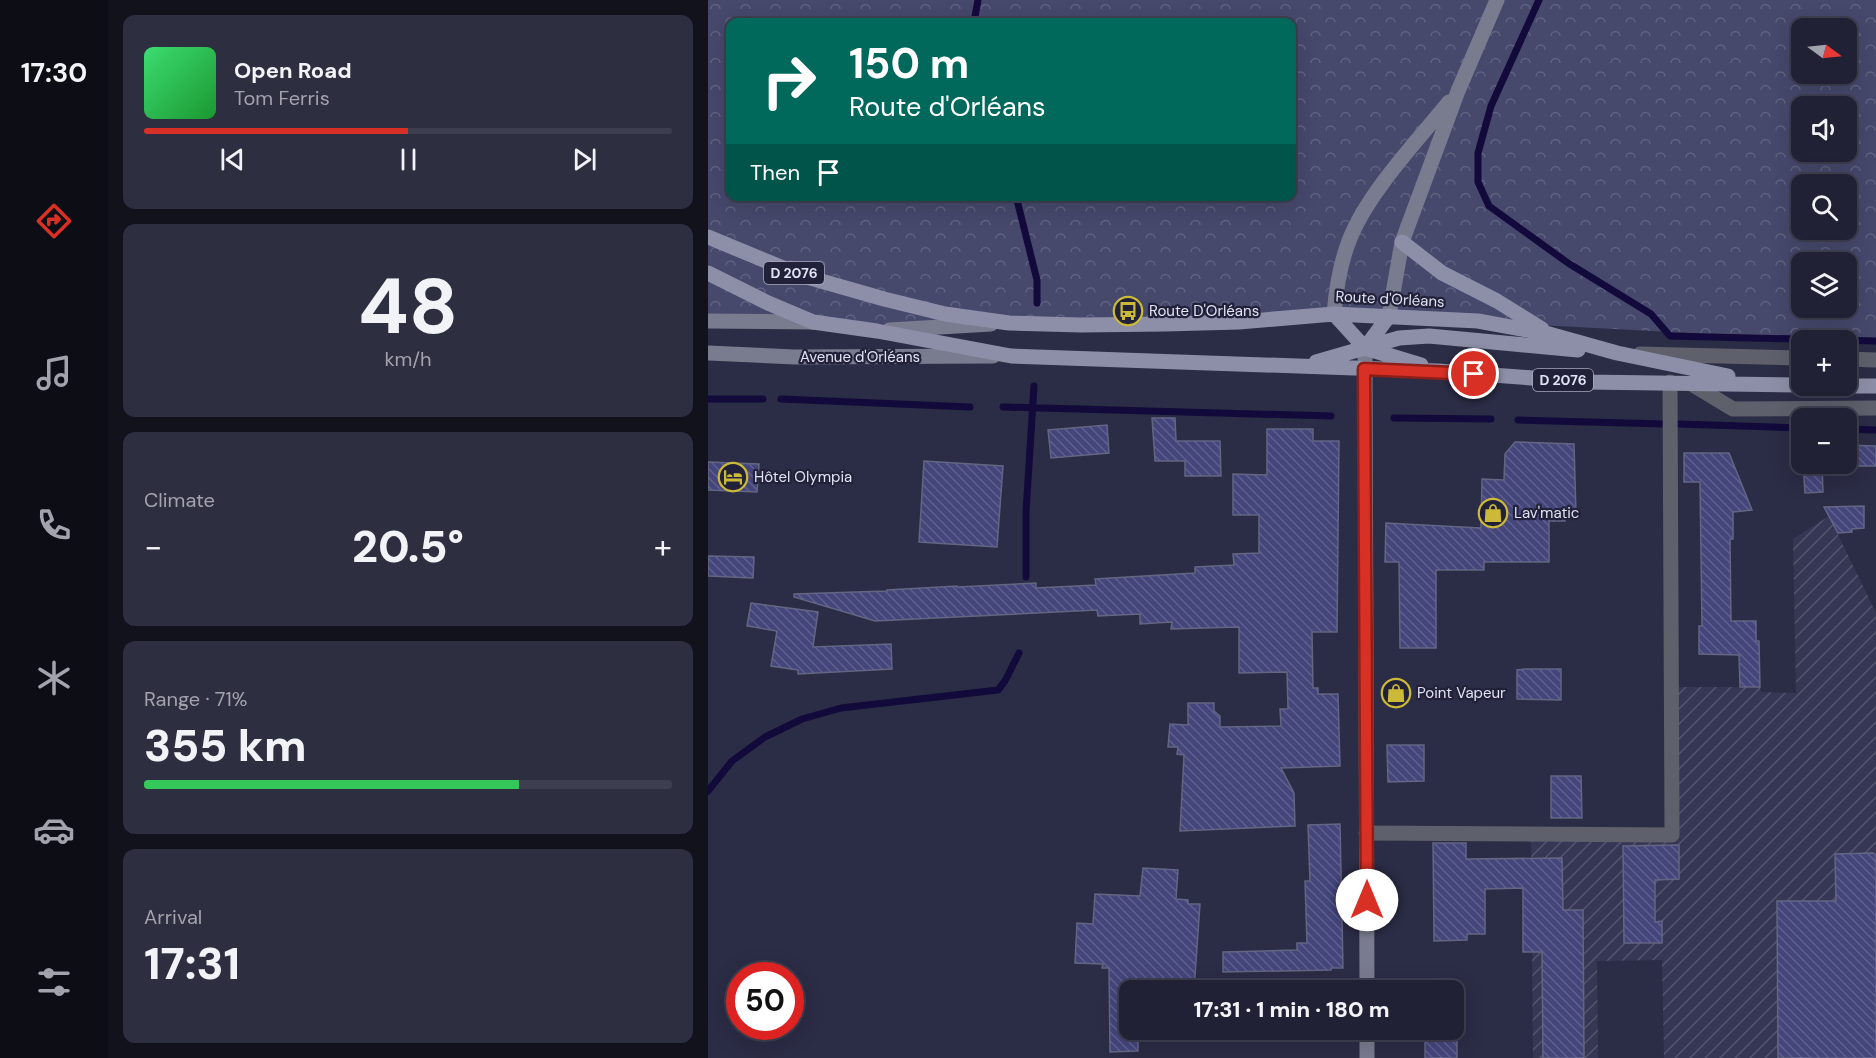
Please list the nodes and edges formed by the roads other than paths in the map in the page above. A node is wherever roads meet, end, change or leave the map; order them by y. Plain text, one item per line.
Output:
1 (1497, 0) edge
2 (1458, 91) junction
3 (708, 237) edge
4 (1402, 242) junction
5 (708, 273) edge
6 (1334, 314) junction
7 (1389, 316) junction
8 (708, 321) edge
9 (813, 322) junction
10 (1009, 323) junction
11 (877, 331) junction
12 (1549, 334) junction
13 (1365, 348) junction
14 (708, 353) edge
15 (1617, 353) junction
16 (1011, 356) junction
17 (1791, 358) edge
18 (1857, 359) edge
19 (1876, 360) edge
20 (1303, 366) junction
21 (1364, 369) junction
22 (1438, 371) junction
23 (1670, 382) junction
24 (1690, 383) junction
25 (1763, 383) junction
26 (1791, 384) edge
27 (1857, 386) edge
28 (1876, 386) edge
29 (1876, 408) edge
30 (1366, 833) junction
31 (1367, 980) edge
32 (1367, 1040) edge
33 (1367, 1058) edge

1 - 2 main road
2 - 4 main road
2 - 6 main road
3 - 10 main road, Route d'Orléans / D 2076
4 - 7 main road
4 - 12 main road, D 2076
5 - 9 main road, D 2076
6 - 7 main road, Route d'Orléans / D 2076
6 - 10 main road, Route d'Orléans / D 2076
6 - 13 main road
7 - 12 main road, Route d'Orléans / D 2076
7 - 13 main road
8 - 9 main road
9 - 11 main road, D 2076
10 - 11 main road, Route d'Orléans / D 2076
11 - 16 main road, D 2076
12 - 15 main road, Route d'Orléans / D 2076
13 - 15 main road, D 2076
13 - 20 main road
13 - 21 main road
13 - 22 main road
14 - 16 main road, Avenue d'Orléans
15 - 17 street
15 - 25 main road, Route d'Orléans / D 2076
16 - 20 main road, Route d'Orléans / D 2076
18 - 19 street
20 - 21 main road, Route d'Orléans / D 2076
21 - 22 main road, Route d'Orléans / D 2076
21 - 30 main road
22 - 23 main road, Route d'Orléans / D 2076
23 - 24 main road, Route d'Orléans / D 2076
23 - 30 street
24 - 25 main road, Route d'Orléans / D 2076
24 - 29 street
25 - 26 main road, Route d'Orléans / D 2076
27 - 28 main road
30 - 31 main road
32 - 33 main road

